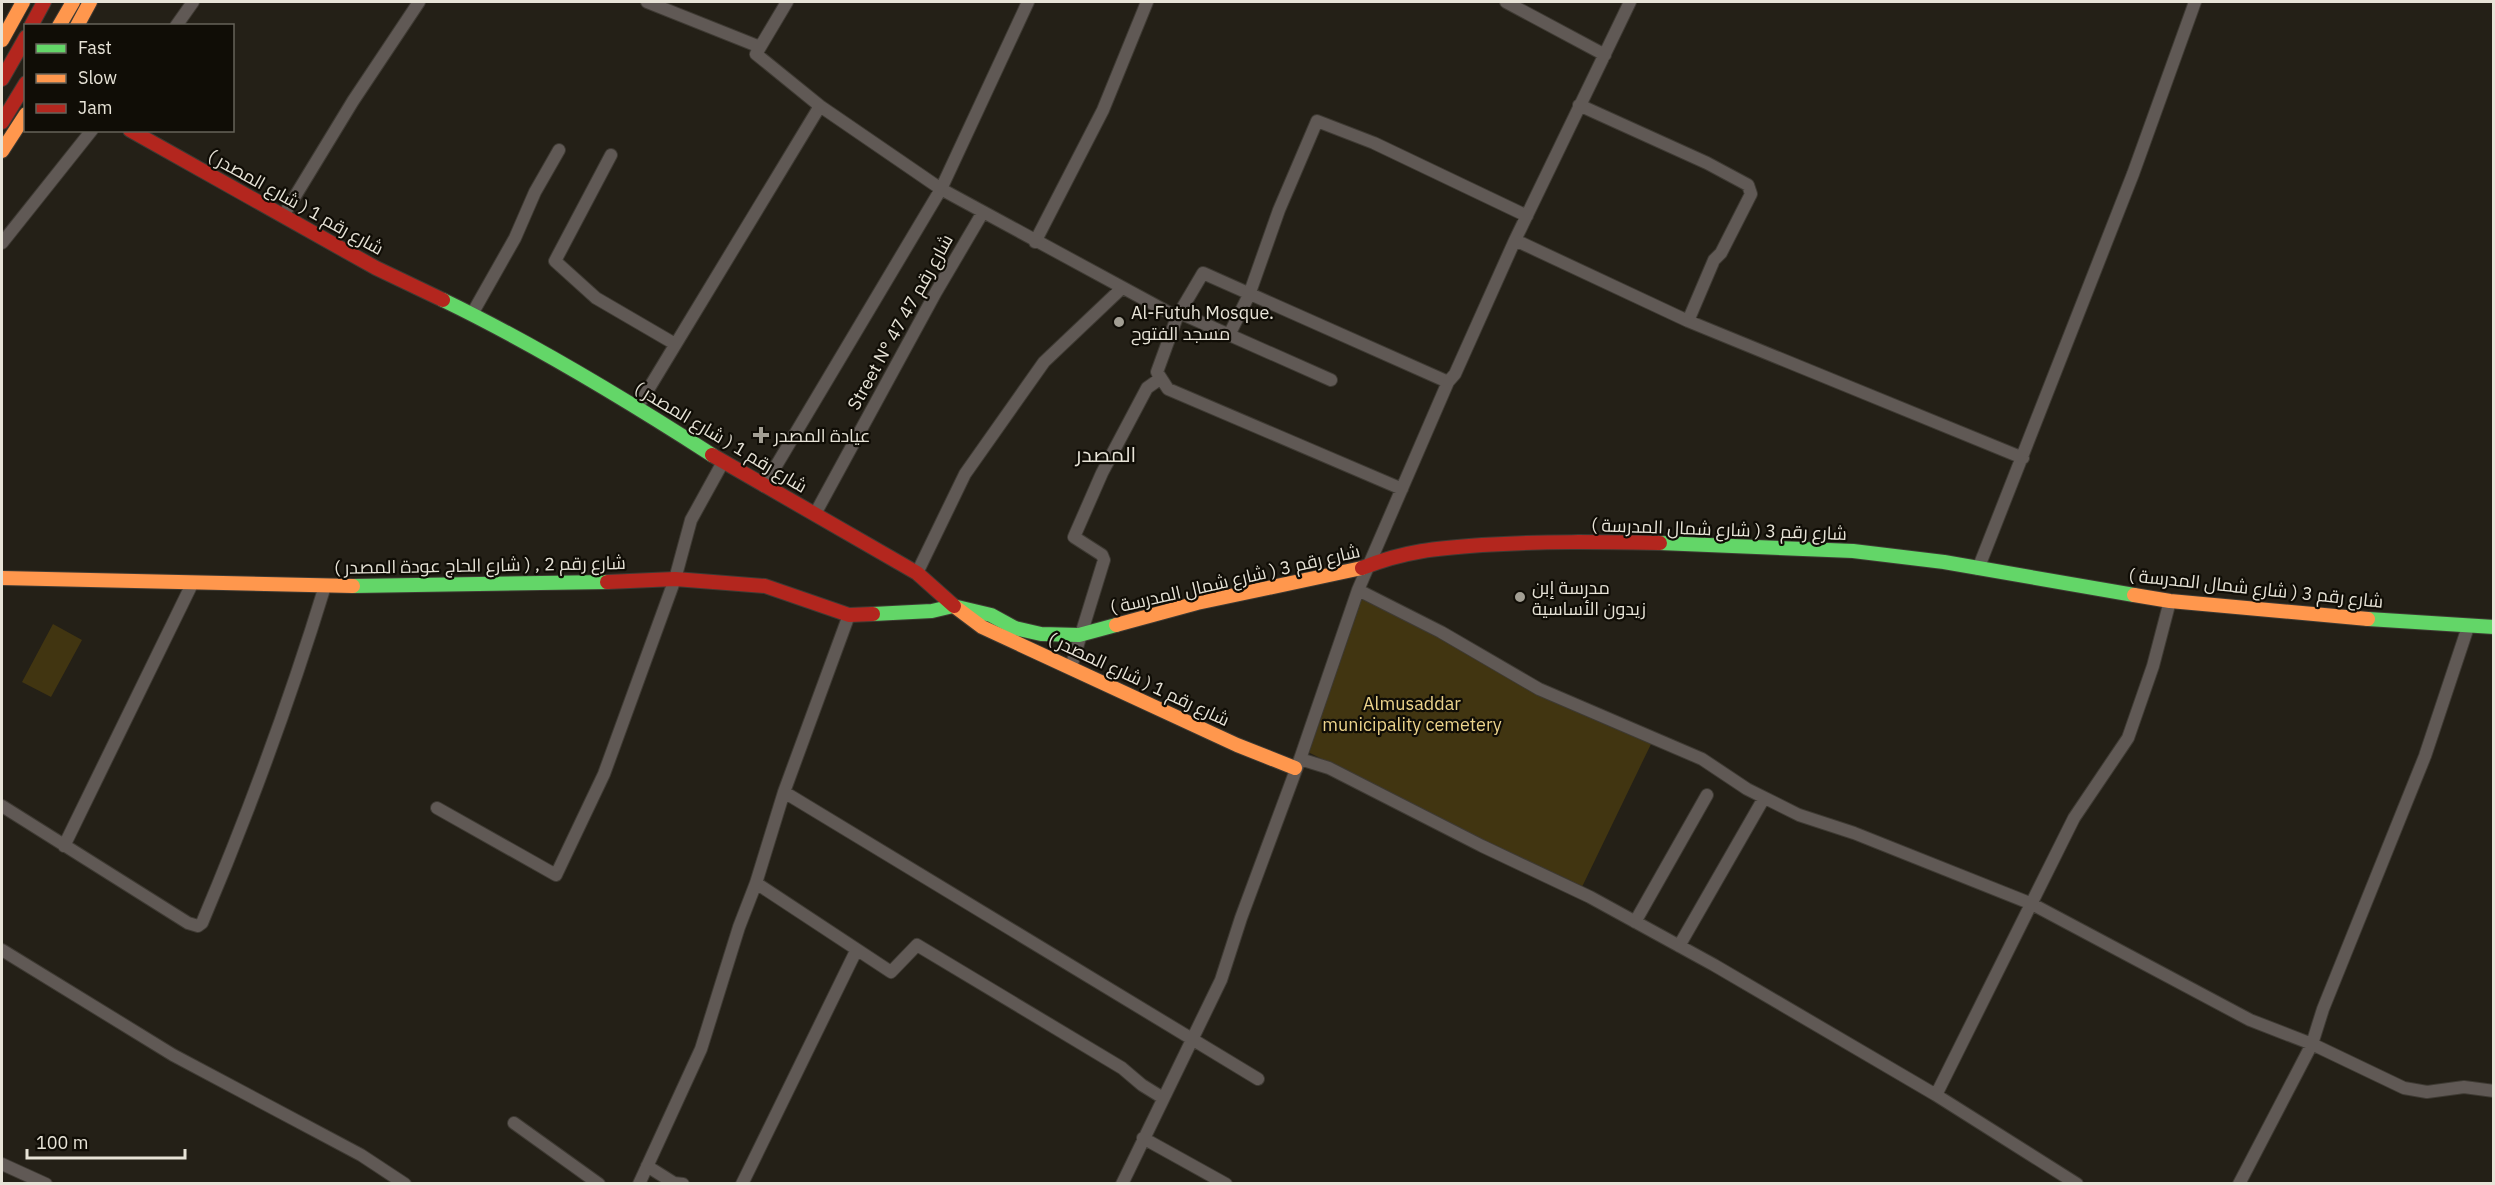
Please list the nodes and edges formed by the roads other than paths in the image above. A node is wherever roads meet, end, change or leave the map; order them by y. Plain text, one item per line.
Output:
1 (23, 2) edge
2 (44, 2) edge
3 (73, 2) edge
4 (90, 2) edge
5 (193, 2) edge
6 (419, 2) edge
7 (647, 2) edge
8 (787, 2) edge
9 (1028, 2) edge
10 (1147, 2) edge
11 (1506, 2) edge
12 (1630, 2) edge
13 (2195, 2) edge
14 (32, 24) edge
15 (60, 24) edge
16 (77, 24) edge
17 (177, 24) edge
18 (2, 40) edge
19 (24, 40) edge
20 (760, 47) junction
21 (1605, 55) junction
22 (2, 79) edge
23 (24, 86) edge
24 (1579, 105) junction
25 (820, 106) junction
26 (24, 117) edge
27 (2, 122) edge
28 (90, 132) edge
29 (134, 132) edge
30 (559, 150) dead end
31 (2, 151) edge
32 (610, 154) dead end
33 (941, 189) junction
34 (983, 212) junction
35 (283, 216) junction
36 (1527, 216) junction
37 (1515, 240) junction
38 (1035, 242) junction
39 (2, 243) edge
40 (1122, 288) junction
41 (1249, 295) junction
42 (472, 314) junction
43 (1178, 315) junction
44 (1688, 321) junction
45 (1229, 335) junction
46 (675, 344) junction
47 (1161, 378) junction
48 (1331, 380) dead end
49 (1448, 382) junction
50 (638, 408) junction
51 (2023, 458) junction
52 (723, 462) junction
53 (764, 486) junction
54 (1402, 489) junction
55 (815, 514) junction
56 (1370, 565) junction
57 (1978, 569) junction
58 (917, 573) junction
59 (2, 578) edge
60 (675, 579) junction
61 (192, 584) junction
62 (325, 586) junction
63 (1358, 590) junction
64 (2170, 601) junction
65 (953, 606) junction
66 (849, 615) junction
67 (2468, 627) junction
68 (2493, 627) edge
69 (1079, 635) junction
70 (1071, 667) junction
71 (1298, 764) junction
72 (784, 792) junction
73 (1707, 795) dead end
74 (1764, 798) junction
75 (2, 806) edge
76 (437, 808) dead end
77 (64, 846) junction
78 (756, 883) junction
79 (2031, 904) junction
80 (1635, 922) junction
81 (1679, 946) junction
82 (2, 950) edge
83 (856, 951) junction
84 (1192, 1038) junction
85 (2312, 1044) junction
86 (1258, 1079) dead end
87 (2493, 1091) edge
88 (1936, 1095) junction
89 (1163, 1098) junction
90 (514, 1123) dead end
91 (1143, 1138) junction
92 (2, 1164) edge
93 (647, 1166) junction
94 (46, 1184) edge
95 (405, 1184) edge
96 (599, 1184) edge
97 (639, 1184) edge
98 (683, 1184) edge
99 (742, 1184) edge
100 (1122, 1184) edge
101 (1226, 1184) edge
102 (2077, 1184) edge
103 (2239, 1184) edge

1 - 18 main road
2 - 14 main road
3 - 15 main road
4 - 16 main road
5 - 17 street
6 - 35 street
7 - 20 street
8 - 20 street
9 - 33 street
10 - 38 street
11 - 21 street
12 - 21 street
13 - 51 street
19 - 22 main road
20 - 25 street
21 - 24 street
23 - 27 main road
24 - 36 street
24 - 44 street
25 - 33 street
25 - 46 street
26 - 31 main road
28 - 39 street
29 - 35 main road, شارع رقم 1 ( شارع المصدر )
30 - 42 street
32 - 46 street
33 - 34 street
33 - 53 street
34 - 38 street
34 - 55 street, Street N° 47 شارع رقم 47
35 - 42 main road, شارع رقم 1 ( شارع المصدر )
36 - 37 street
36 - 41 street
37 - 44 street
37 - 49 street
38 - 40 street
40 - 43 street
40 - 58 street
41 - 43 street
41 - 45 street
41 - 49 street
42 - 50 main road, شارع رقم 1 ( شارع المصدر )
43 - 45 street
43 - 47 street
44 - 51 street
45 - 48 street
46 - 50 street
47 - 54 street
47 - 69 street
49 - 54 street
50 - 52 main road, شارع رقم 1 ( شارع المصدر )
51 - 57 street
52 - 53 main road, شارع رقم 1 ( شارع المصدر )
52 - 60 street
53 - 55 main road, شارع رقم 1 ( شارع المصدر )
54 - 56 street
55 - 58 main road, شارع رقم 1 ( شارع المصدر )
56 - 57 main road, شارع رقم 3 ( شارع شمال المدرسة )
56 - 63 street
56 - 69 main road, شارع رقم 3 ( شارع شمال المدرسة )
57 - 64 main road, شارع رقم 3 ( شارع شمال المدرسة )
58 - 65 main road, شارع رقم 1 ( شارع المصدر )
59 - 61 main road, شارع رقم 2 , ( شارع الحاج عودة المصدر )
60 - 62 main road, شارع رقم 2 , ( شارع الحاج عودة المصدر )
60 - 66 main road, شارع رقم 2 , ( شارع الحاج عودة المصدر )
60 - 76 street
61 - 62 main road, شارع رقم 2 , ( شارع الحاج عودة المصدر )
61 - 77 street
62 - 77 street
63 - 71 street
63 - 74 street
64 - 67 main road, شارع رقم 3 ( شارع شمال المدرسة )
64 - 79 street
65 - 66 main road, شارع رقم 2 , ( شارع الحاج عودة المصدر )
65 - 69 main road, شارع رقم 3 ( شارع شمال المدرسة )
65 - 70 main road, شارع رقم 1 ( شارع المصدر )
66 - 72 street
67 - 68 main road, شارع رقم 3 ( شارع شمال المدرسة )
67 - 85 street
69 - 70 street
70 - 71 main road, شارع رقم 1 ( شارع المصدر )
71 - 80 street
71 - 84 street
72 - 78 street
72 - 84 street
73 - 80 street
74 - 79 street
74 - 81 street
75 - 77 street
78 - 83 street
78 - 93 street
79 - 85 street
79 - 88 street
80 - 81 street
81 - 88 street
82 - 95 street
83 - 89 street
83 - 99 street
84 - 86 street
84 - 89 street
85 - 87 street
85 - 103 street
88 - 102 street
89 - 91 street
90 - 96 street
91 - 100 street
91 - 101 street
92 - 94 street
93 - 97 street
93 - 98 street

